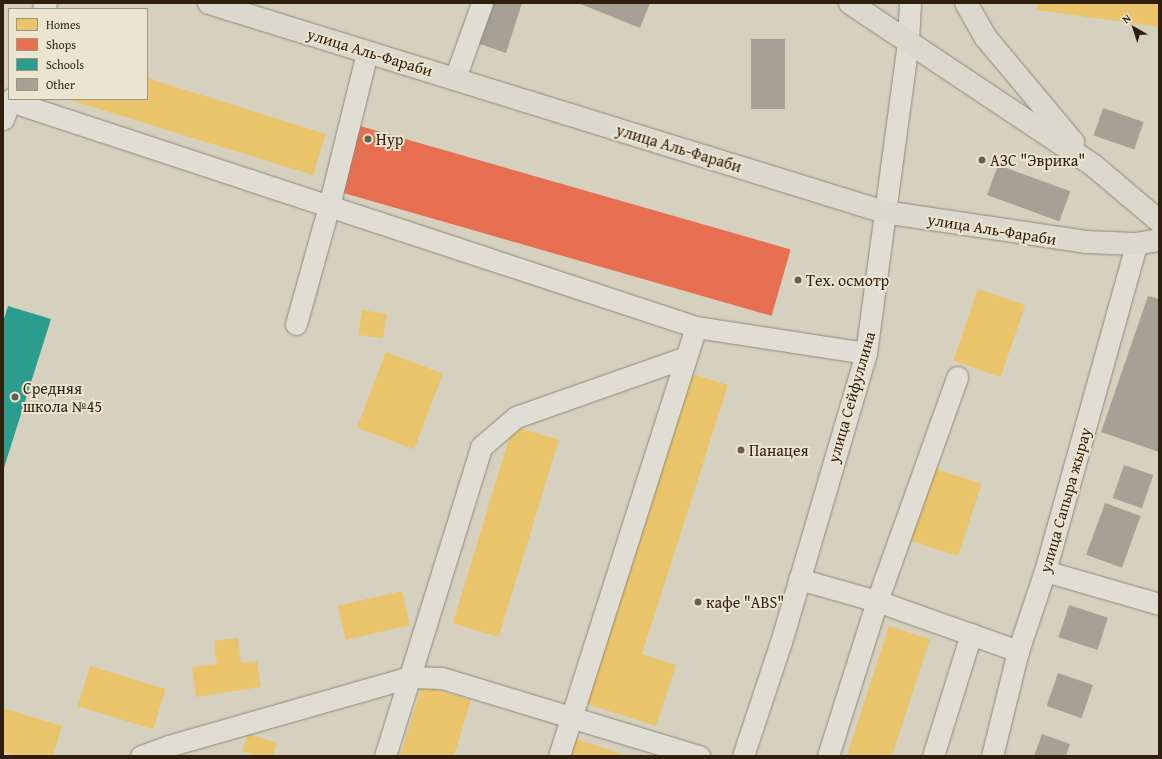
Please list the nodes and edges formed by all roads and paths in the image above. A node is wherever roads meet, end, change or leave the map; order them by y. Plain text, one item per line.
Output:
1 (209, 3) edge
2 (482, 3) edge
3 (850, 3) edge
4 (910, 3) edge
5 (966, 3) edge
6 (908, 41) junction
7 (367, 52) junction
8 (454, 78) junction
9 (8, 106) edge
10 (1094, 166) junction
11 (329, 206) junction
12 (884, 212) junction
13 (1159, 221) edge
14 (1159, 240) edge
15 (1136, 244) junction
16 (296, 324) dead end
17 (696, 327) junction
18 (866, 353) junction
19 (686, 357) junction
20 (957, 377) dead end
21 (1045, 571) junction
22 (799, 579) junction
23 (877, 601) junction
24 (1159, 604) edge
25 (971, 634) junction
26 (1018, 651) junction
27 (410, 677) junction
28 (572, 716) junction
29 (167, 751) edge
30 (141, 756) edge
31 (385, 756) edge
32 (559, 756) edge
33 (699, 756) edge
34 (743, 756) edge
35 (828, 756) edge
36 (933, 756) edge
37 (992, 756) edge

1 - 7 main road, улица Аль-Фараби
2 - 8 street
3 - 6 main road
4 - 6 street, улица Сейфуллина
5 - 10 main road
6 - 10 main road
6 - 12 street, улица Сейфуллина
7 - 8 main road, улица Аль-Фараби
7 - 11 street
8 - 12 main road, улица Аль-Фараби
9 - 11 street
10 - 13 main road
11 - 16 street
11 - 17 street
12 - 15 main road, улица Аль-Фараби
12 - 18 street, улица Сейфуллина
14 - 15 main road, улица Аль-Фараби
15 - 21 street, улица Сапыра жырау
17 - 18 street
17 - 19 street
18 - 22 street, улица Сейфуллина
19 - 27 street
19 - 28 street
20 - 23 street
21 - 24 street
21 - 26 street, улица Сапыра жырау
22 - 23 street
22 - 34 street, улица Сейфуллина
23 - 25 street
23 - 35 street
25 - 26 street
25 - 36 street
26 - 37 street, улица Сапыра жырау
27 - 28 street
27 - 29 street
27 - 31 street
28 - 32 street
28 - 33 street
29 - 30 street

